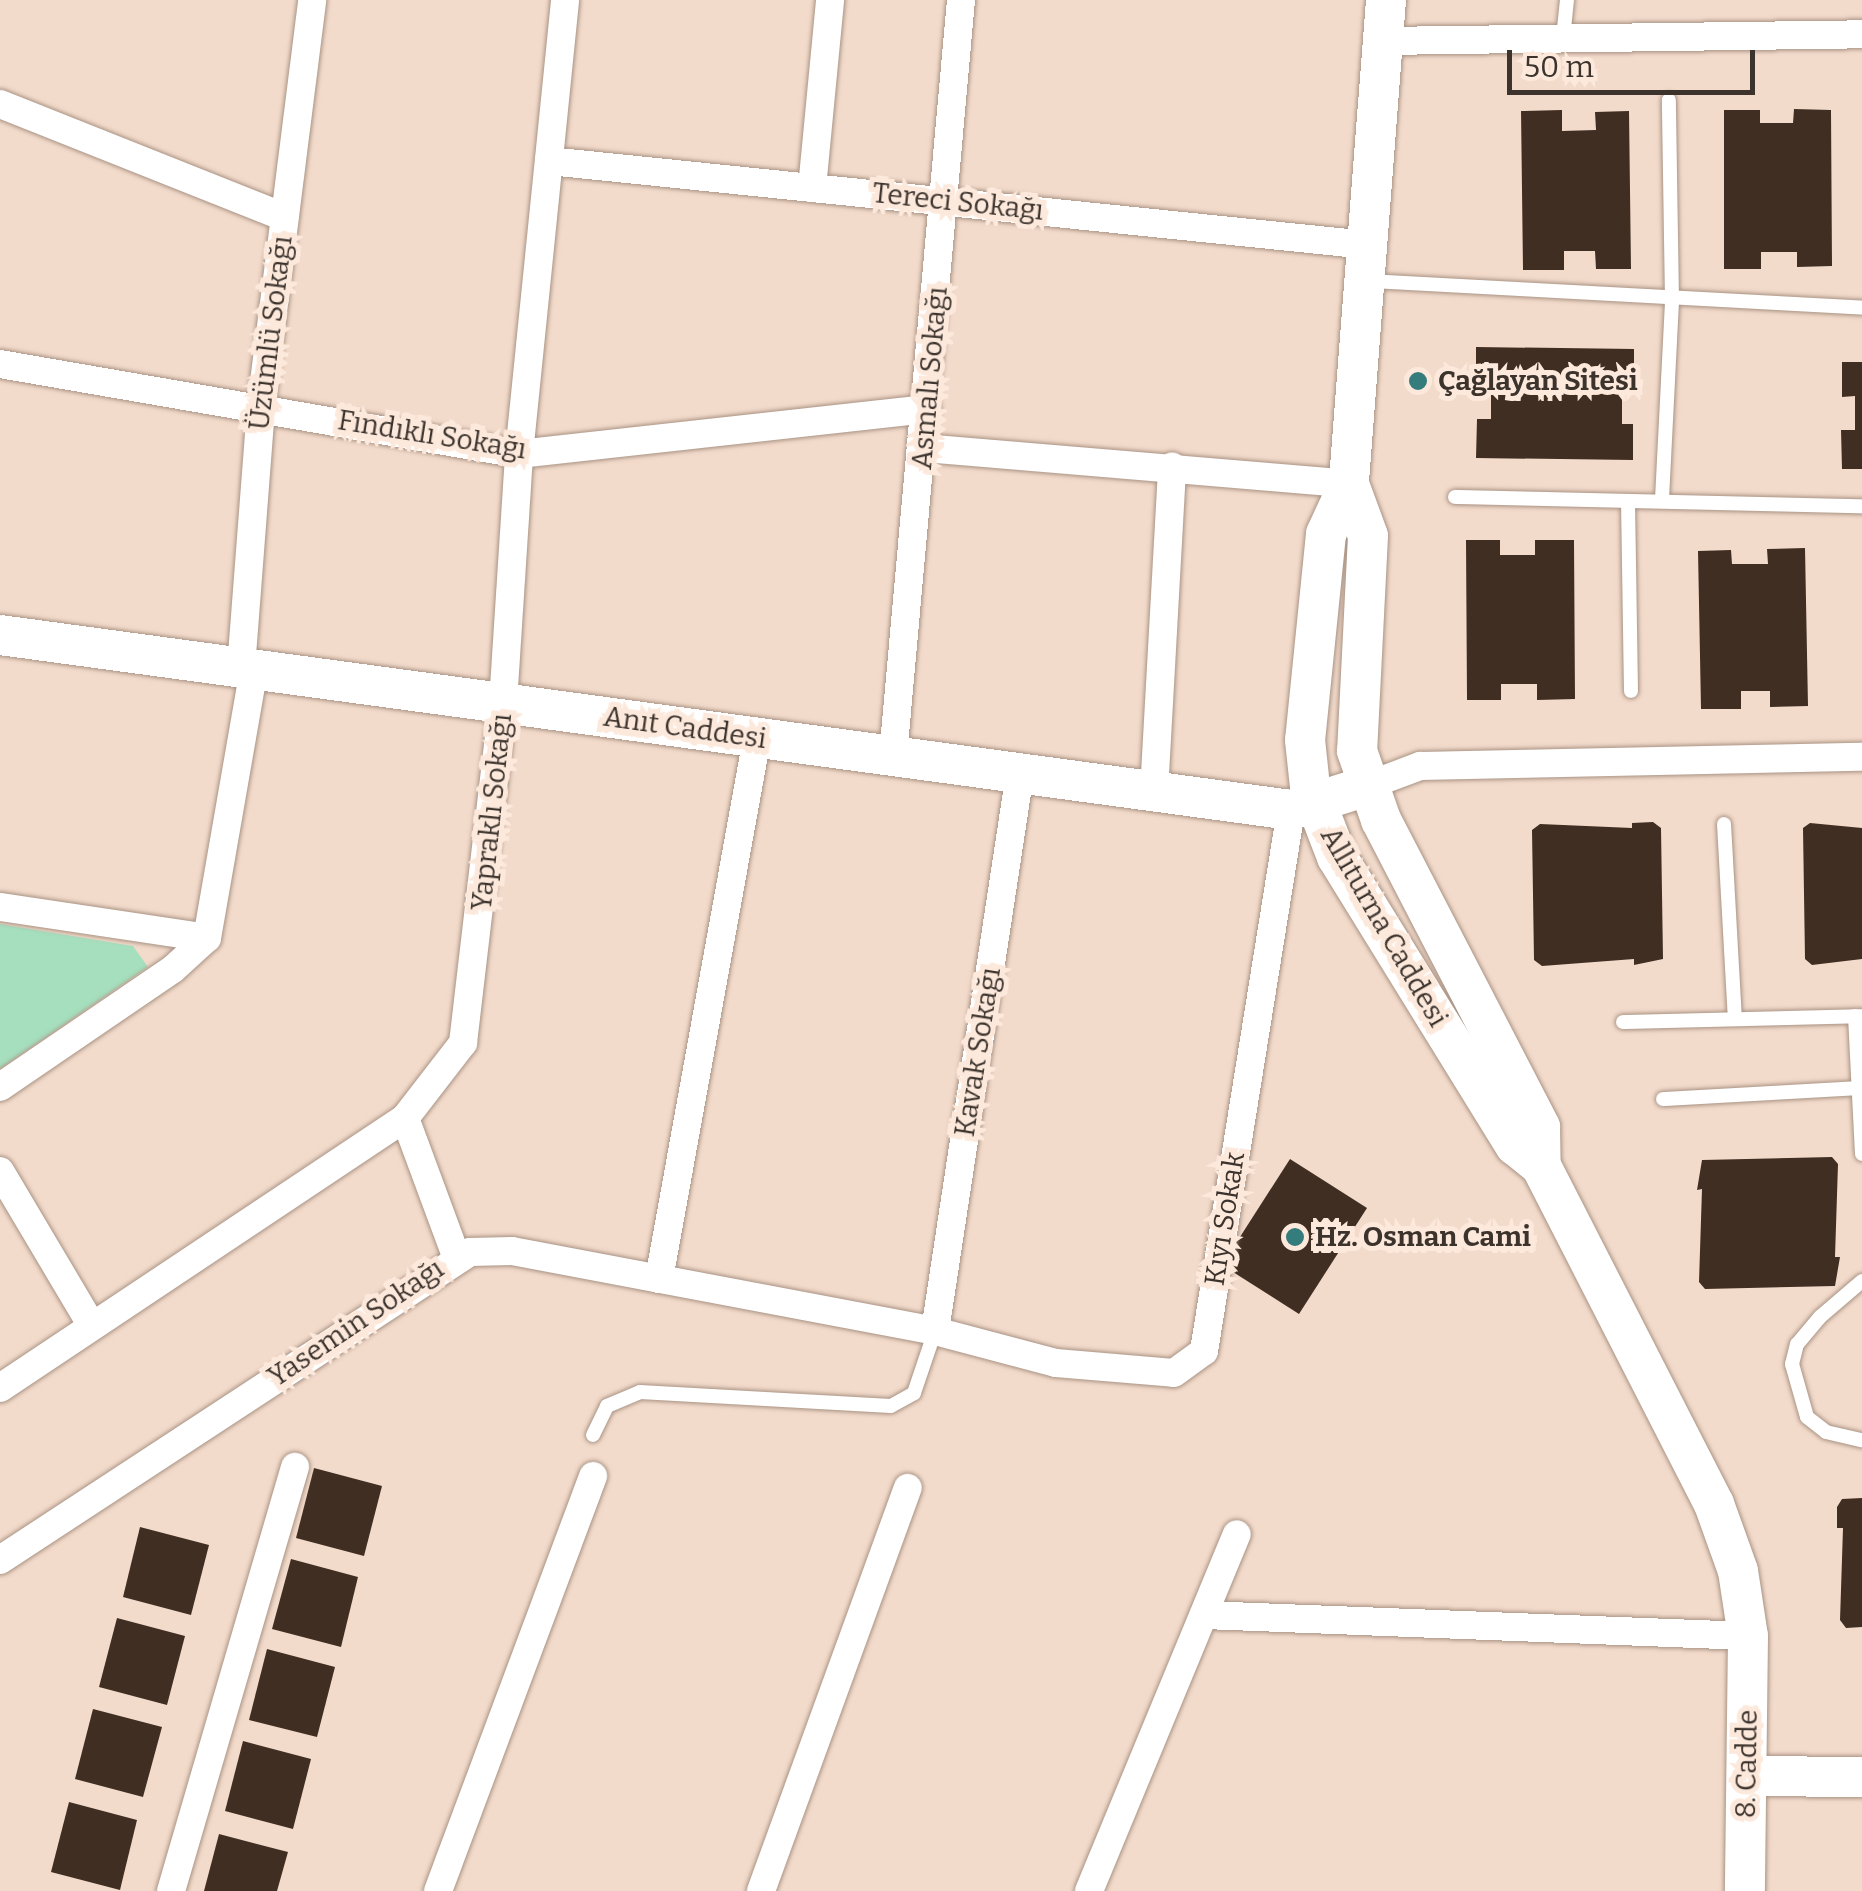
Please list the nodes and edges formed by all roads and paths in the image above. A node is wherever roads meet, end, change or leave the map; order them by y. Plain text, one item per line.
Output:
1 (312, 0) edge
2 (565, 0) edge
3 (830, 0) edge
4 (961, 0) edge
5 (1386, 0) edge
6 (1567, 0) edge
7 (1862, 34) edge
8 (1563, 38) junction
9 (1382, 41) junction
10 (1668, 100) dead end
11 (0, 104) edge
12 (549, 161) junction
13 (812, 188) junction
14 (947, 201) junction
15 (284, 218) junction
16 (1365, 262) junction
17 (1672, 302) junction
18 (1862, 308) edge
19 (0, 364) edge
20 (261, 406) junction
21 (927, 409) junction
22 (924, 448) junction
23 (519, 454) junction
24 (1172, 466) junction
25 (1348, 484) junction
26 (1455, 496) dead end
27 (1662, 499) junction
28 (1628, 500) junction
29 (1862, 506) edge
30 (0, 635) edge
31 (247, 668) junction
32 (1631, 691) dead end
33 (504, 703) junction
34 (757, 738) junction
35 (893, 756) junction
36 (1862, 757) edge
37 (1020, 773) junction
38 (1367, 786) junction
39 (1154, 792) junction
40 (1303, 806) junction
41 (1724, 824) dead end
42 (0, 907) edge
43 (207, 938) junction
44 (1859, 1016) edge
45 (1735, 1018) junction
46 (1623, 1022) dead end
47 (0, 1087) edge
48 (1859, 1089) edge
49 (1663, 1099) dead end
50 (404, 1118) junction
51 (1862, 1154) edge
52 (1541, 1166) junction
53 (0, 1172) edge
54 (456, 1256) junction
55 (660, 1279) junction
56 (1862, 1280) edge
57 (92, 1326) junction
58 (936, 1331) junction
59 (0, 1388) edge
60 (593, 1435) dead end
61 (1862, 1440) edge
62 (295, 1466) dead end
63 (593, 1476) dead end
64 (908, 1488) dead end
65 (1238, 1534) dead end
66 (0, 1560) edge
67 (1204, 1615) junction
68 (1748, 1636) junction
69 (1748, 1776) junction
70 (1862, 1778) edge
71 (171, 1891) edge
72 (438, 1891) edge
73 (761, 1891) edge
74 (1089, 1891) edge
75 (1745, 1891) edge

1 - 15 street, Üzümlü Sokağı
2 - 12 street, Yapraklı Sokağı
3 - 13 street
4 - 14 street, Asmalı Sokağı
5 - 9 main road, Allıturna Caddesi
6 - 8 lane
7 - 8 street
8 - 9 street
9 - 16 main road, Allıturna Caddesi
10 - 17 lane
11 - 15 street
12 - 13 street, Tereci Sokağı
12 - 23 street, Yapraklı Sokağı
13 - 14 street, Tereci Sokağı
14 - 16 street, Tereci Sokağı
14 - 21 street, Asmalı Sokağı
15 - 20 street, Üzümlü Sokağı
16 - 17 lane
16 - 25 main road, Allıturna Caddesi
17 - 18 lane
17 - 27 lane
19 - 20 street, Fındıklı Sokağı
20 - 23 street, Fındıklı Sokağı
20 - 31 street, Üzümlü Sokağı
21 - 22 street, Asmalı Sokağı
21 - 23 street, Fındıklı Sokağı
22 - 24 street
22 - 35 street, Asmalı Sokağı
23 - 33 street, Yapraklı Sokağı
24 - 25 street
24 - 39 street
25 - 38 main road, Allıturna Caddesi
25 - 40 main road, Allıturna Caddesi
26 - 28 lane
27 - 28 lane
27 - 29 lane
28 - 32 lane
30 - 31 main road, Anıt Caddesi
31 - 33 main road, Anıt Caddesi
31 - 43 street, Üzümlü Sokağı
33 - 34 main road, Anıt Caddesi
33 - 50 street, Yapraklı Sokağı
34 - 35 main road, Anıt Caddesi
34 - 55 street
35 - 37 main road, Anıt Caddesi
36 - 38 street
37 - 39 main road, Anıt Caddesi
37 - 58 street, Kavak Sokağı
38 - 40 main road, Anıt Caddesi
38 - 52 main road, Allıturna Caddesi
39 - 40 main road, Anıt Caddesi
40 - 52 main road, Allıturna Caddesi
40 - 58 street, Kıyı Sokak
41 - 45 lane
42 - 43 street
43 - 47 street
44 - 45 lane
44 - 48 lane
45 - 46 lane
48 - 49 lane
48 - 51 lane
50 - 54 street
50 - 57 street, Yapraklı Sokağı
52 - 68 main road, Allıturna Caddesi
53 - 57 street
54 - 55 street, Yasemin Sokağı
54 - 66 street, Yasemin Sokağı
55 - 58 street, Yasemin Sokağı
56 - 61 lane
57 - 59 street, Yapraklı Sokağı
58 - 60 lane
62 - 71 street
63 - 72 street
64 - 73 street
65 - 67 street
67 - 68 street
67 - 74 street
68 - 69 main road, 8. Cadde
69 - 70 main road
69 - 75 main road, 8. Cadde

